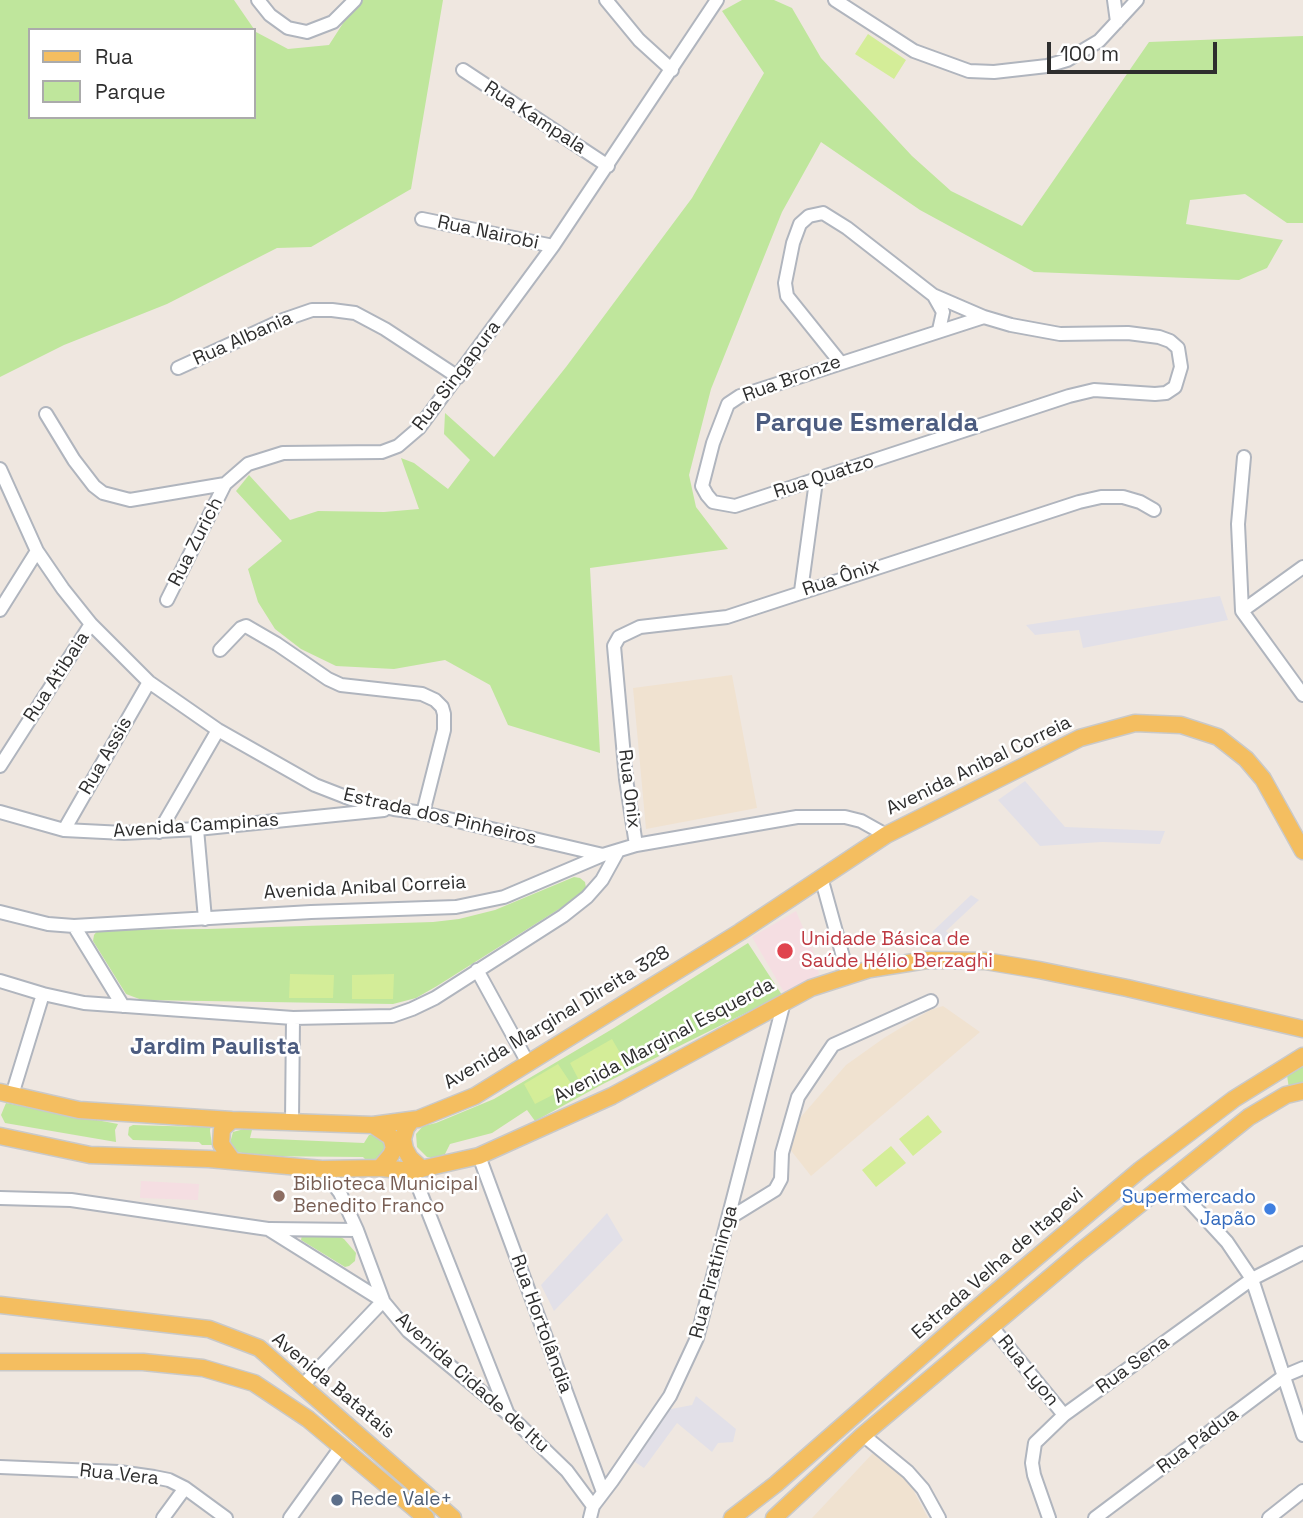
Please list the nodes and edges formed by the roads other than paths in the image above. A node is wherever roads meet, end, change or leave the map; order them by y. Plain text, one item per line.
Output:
1 (258, 0) edge
2 (355, 0) edge
3 (606, 0) edge
4 (717, 0) edge
5 (835, 0) edge
6 (1114, 0) edge
7 (1137, 0) edge
8 (1117, 22) junction
9 (672, 70) junction
10 (463, 71) dead end
11 (608, 166) junction
12 (422, 219) dead end
13 (553, 246) junction
14 (933, 295) junction
15 (984, 317) junction
16 (939, 330) junction
17 (840, 362) junction
18 (178, 369) dead end
19 (458, 377) junction
20 (46, 414) dead end
21 (1244, 457) dead end
22 (0, 469) edge
23 (816, 481) junction
24 (225, 484) junction
25 (735, 506) joint
26 (1154, 510) dead end
27 (37, 551) junction
28 (1303, 567) edge
29 (801, 592) junction
30 (167, 600) dead end
31 (0, 610) edge
32 (1242, 611) junction
33 (91, 624) junction
34 (220, 650) dead end
35 (149, 682) junction
36 (1303, 695) edge
37 (218, 730) junction
38 (622, 732) joint
39 (0, 766) edge
40 (394, 809) junction
41 (0, 812) edge
42 (423, 813) junction
43 (197, 829) junction
44 (64, 830) junction
45 (159, 832) junction
46 (886, 835) junction
47 (636, 845) junction
48 (1303, 851) edge
49 (618, 852) junction
50 (603, 855) junction
51 (821, 877) junction
52 (0, 912) edge
53 (205, 919) junction
54 (74, 926) junction
55 (477, 970) junction
56 (848, 975) junction
57 (0, 981) edge
58 (43, 995) junction
59 (931, 1001) dead end
60 (784, 1002) junction
61 (123, 1006) junction
62 (293, 1018) junction
63 (1303, 1029) edge
64 (1299, 1056) edge
65 (528, 1063) junction
66 (1303, 1091) edge
67 (6, 1093) edge
68 (232, 1120) junction
69 (412, 1120) junction
70 (292, 1121) junction
71 (373, 1125) junction
72 (0, 1136) edge
73 (480, 1156) junction
74 (233, 1161) junction
75 (347, 1168) junction
76 (380, 1168) junction
77 (322, 1169) junction
78 (417, 1170) junction
79 (1170, 1180) junction
80 (340, 1193) junction
81 (0, 1198) edge
82 (728, 1219) junction
83 (268, 1229) junction
84 (357, 1230) junction
85 (1303, 1253) edge
86 (368, 1259) junction
87 (346, 1277) junction
88 (1252, 1279) junction
89 (383, 1301) junction
90 (0, 1305) edge
91 (992, 1327) junction
92 (0, 1362) edge
93 (1303, 1368) edge
94 (1284, 1376) junction
95 (303, 1385) junction
96 (507, 1413) junction
97 (1064, 1415) junction
98 (863, 1435) junction
99 (1303, 1435) edge
100 (341, 1447) junction
101 (0, 1466) edge
102 (776, 1484) junction
103 (185, 1488) junction
104 (1303, 1491) edge
105 (603, 1492) junction
106 (592, 1512) edge
107 (163, 1518) edge
108 (226, 1518) edge
109 (290, 1518) edge
110 (426, 1518) edge
111 (453, 1518) edge
112 (732, 1518) edge
113 (748, 1518) edge
114 (774, 1518) edge
115 (940, 1518) edge
116 (1049, 1518) edge
117 (1095, 1518) edge
118 (1269, 1518) edge

1 - 2 street
3 - 9 street
4 - 9 street, Rua Singapura
5 - 8 street
6 - 8 street
7 - 8 street
9 - 11 street, Rua Singapura
10 - 11 street, Rua Kampala
11 - 13 street, Rua Singapura
12 - 13 street, Rua Nairobi
13 - 19 street, Rua Singapura
14 - 15 street
14 - 16 street
14 - 17 street
15 - 16 street, Rua Bronze
15 - 23 street, Rua Quatzo
16 - 17 street, Rua Bronze
17 - 25 street, Rua Bronze
18 - 19 street, Rua Albania
19 - 24 street, Rua Singapura
20 - 24 street, Rua Singapura
21 - 32 street
22 - 27 street, Estrada dos Pinheiros
23 - 25 street, Rua Quatzo
23 - 29 street
24 - 30 street, Rua Zurich
26 - 29 street, Rua Ônix
27 - 31 street
27 - 33 street, Estrada dos Pinheiros
28 - 32 street
29 - 38 street, Rua Ônix
32 - 36 street
33 - 35 street, Estrada dos Pinheiros
33 - 39 street, Rua Atibaia
34 - 42 street
35 - 37 street, Estrada dos Pinheiros
35 - 44 street, Rua Assis
37 - 40 street, Estrada dos Pinheiros
37 - 45 street
38 - 47 street, Rua Onix
40 - 42 street, Estrada dos Pinheiros
40 - 43 street, Avenida Campinas
41 - 44 street, Avenida Campinas
42 - 50 street, Estrada dos Pinheiros
43 - 45 street, Avenida Campinas
43 - 53 street
44 - 45 street, Avenida Campinas
46 - 47 street, Avenida Anibal Correia
46 - 48 main road, Avenida Anibal Correia
46 - 51 main road, Avenida Marginal Direita 328
47 - 49 street, Avenida Anibal Correia
49 - 50 street, Avenida Anibal Correia
49 - 55 street
50 - 53 street, Avenida Anibal Correia
51 - 56 street
51 - 65 main road, Avenida Marginal Direita 328
52 - 54 street, Avenida Anibal Correia
53 - 54 street, Avenida Anibal Correia
54 - 61 street
55 - 62 street
55 - 65 street
56 - 60 main road, Avenida Marginal Esquerda
56 - 63 main road, Avenida Marginal Esquerda
57 - 58 street
58 - 61 street
58 - 67 street
59 - 82 street
60 - 73 main road, Avenida Marginal Esquerda
60 - 82 street, Rua Piratininga
61 - 62 street
62 - 70 street
64 - 102 main road, Estrada Velha de Itapevi
65 - 69 main road, Avenida Marginal Direita 328
66 - 79 main road
67 - 68 main road, Avenida Marginal Direita 328
68 - 70 main road, Avenida Marginal Direita 328
68 - 74 main road
69 - 71 main road, Avenida Marginal Direita 328
69 - 78 main road
70 - 71 main road, Avenida Marginal Direita 328
71 - 76 main road
72 - 74 main road, Avenida Marginal Esquerda
73 - 78 main road, Avenida Marginal Esquerda
73 - 105 street, Rua Hortolândia
74 - 77 main road, Avenida Marginal Esquerda
75 - 76 main road, Avenida Marginal Esquerda
75 - 77 main road, Avenida Marginal Esquerda
75 - 80 street
76 - 78 main road, Avenida Marginal Esquerda
77 - 80 street
78 - 96 street
79 - 88 street
79 - 91 main road
80 - 84 street
81 - 83 street, Avenida Cidade de Itu
82 - 105 street, Rua Piratininga
83 - 84 street, Avenida Cidade de Itu
83 - 87 street, Avenida Cidade de Itu
84 - 86 street
85 - 88 street, Rua Sena
86 - 87 street
86 - 89 street
87 - 89 street, Avenida Cidade de Itu
88 - 94 street
88 - 97 street, Rua Sena
89 - 95 street
89 - 96 street, Avenida Cidade de Itu
90 - 95 main road, Avenida Batatais
91 - 97 street, Rua Lyon
91 - 98 main road
92 - 100 main road
93 - 94 street, Rua Pádua
94 - 99 street
94 - 117 street, Rua Pádua
95 - 111 main road, Avenida Batatais
96 - 106 street, Avenida Cidade de Itu
97 - 116 street, Rua Sena
98 - 114 main road
98 - 115 street
100 - 109 street
100 - 110 main road
101 - 103 street, Rua Vera
102 - 112 main road, Estrada Velha de Itapevi
102 - 113 main road
103 - 107 street
103 - 108 street, Rua Vera
104 - 118 street
105 - 106 street, Rua Piratininga

